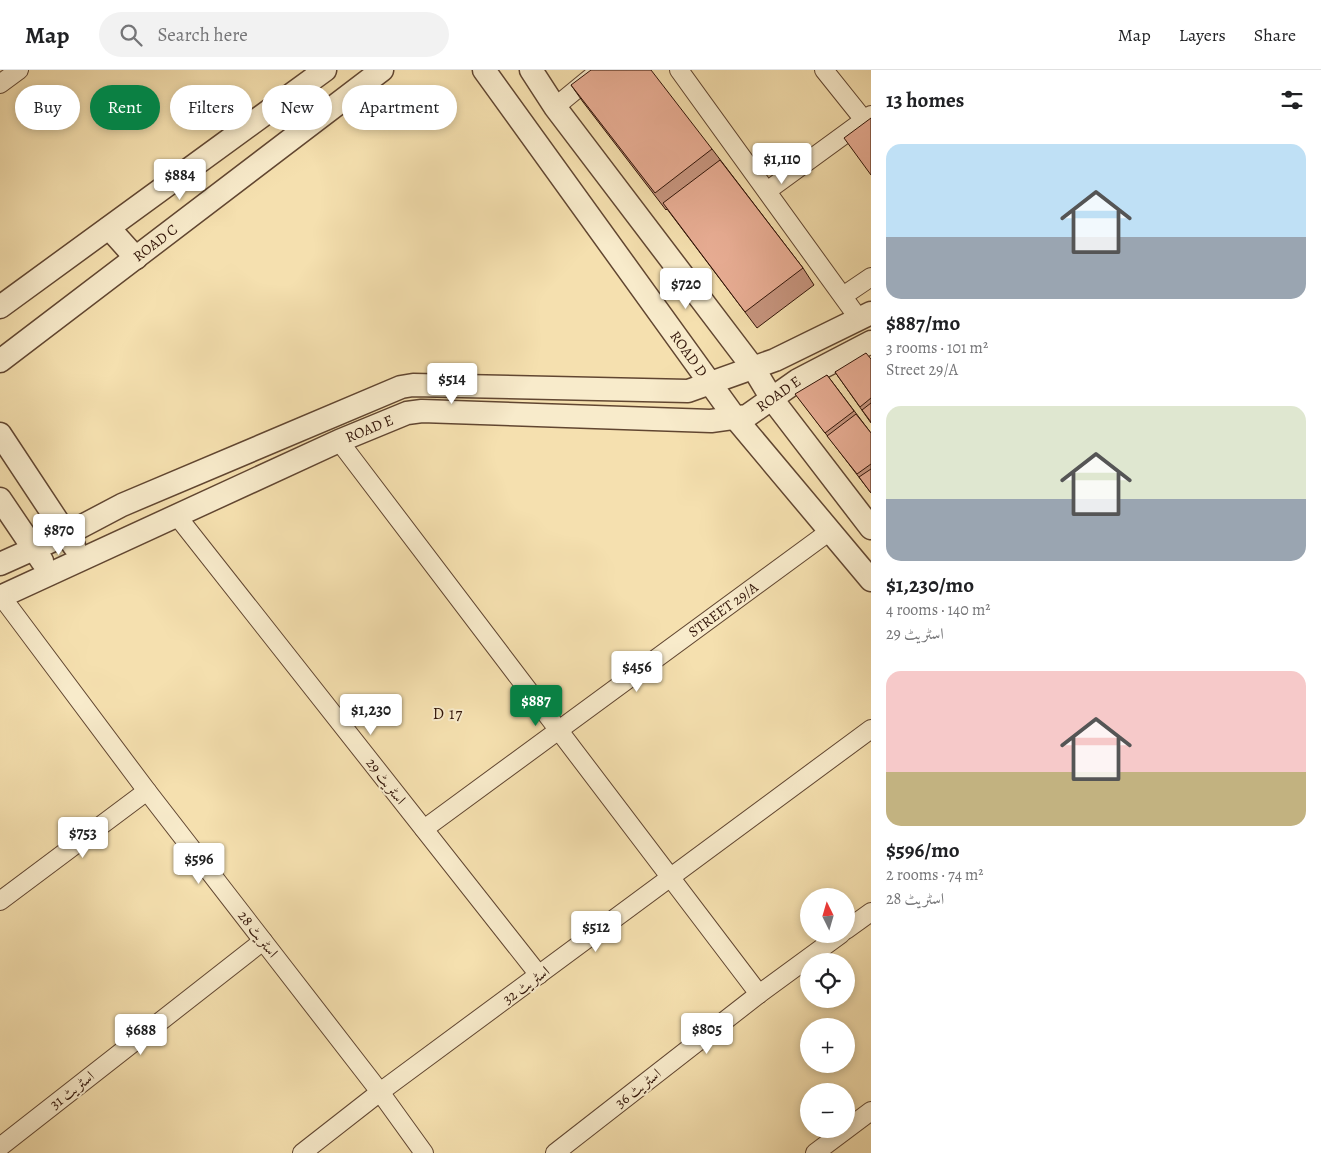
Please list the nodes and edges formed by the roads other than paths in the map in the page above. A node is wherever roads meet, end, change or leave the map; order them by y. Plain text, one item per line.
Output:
1 (19, 70) edge
2 (325, 70) edge
3 (382, 70) edge
4 (484, 70) edge
5 (531, 70) edge
6 (600, 70) edge
7 (679, 70) edge
8 (824, 70) edge
9 (0, 84) edge
10 (555, 107) junction
11 (868, 118) edge
12 (767, 191) junction
13 (109, 228) junction
14 (136, 258) junction
15 (871, 277) edge
16 (843, 296) junction
17 (0, 308) edge
18 (865, 316) edge
19 (871, 342) edge
20 (0, 361) edge
21 (754, 369) junction
22 (713, 384) junction
23 (772, 399) junction
24 (736, 419) junction
25 (0, 434) edge
26 (339, 441) junction
27 (0, 499) edge
28 (177, 516) junction
29 (871, 528) edge
30 (830, 531) junction
31 (67, 534) junction
32 (34, 548) junction
33 (82, 560) junction
34 (0, 564) edge
35 (50, 574) junction
36 (871, 580) edge
37 (1, 596) edge
38 (871, 729) edge
39 (559, 730) junction
40 (147, 791) junction
41 (424, 829) junction
42 (670, 877) junction
43 (0, 900) edge
44 (871, 912) edge
45 (855, 924) edge
46 (263, 941) junction
47 (830, 943) edge
48 (539, 975) junction
49 (759, 994) junction
50 (380, 1092) junction
51 (871, 1111) edge
52 (0, 1146) edge
53 (302, 1153) edge
54 (424, 1153) edge
55 (554, 1153) edge
56 (815, 1153) edge

1 - 9 street
2 - 13 street
3 - 14 street, ROAD C
4 - 22 street, ROAD D
5 - 10 street
6 - 10 street
7 - 12 street
8 - 11 street
10 - 21 street
11 - 12 street
12 - 16 street
13 - 14 street
13 - 17 street
14 - 20 street, ROAD C
15 - 16 street
16 - 18 street
18 - 21 street, ROAD E
19 - 23 street, ROAD E
21 - 22 street, ROAD E
21 - 23 street
22 - 24 street, ROAD D
22 - 31 street, ROAD E
23 - 24 street, ROAD E
23 - 29 street
24 - 26 street, ROAD E
24 - 30 street, ROAD D
25 - 31 street
26 - 28 street, ROAD E
26 - 39 street
27 - 32 street
28 - 33 street, ROAD E
28 - 41 street, اسٹریٹ 29
30 - 36 street, ROAD D
30 - 39 street, STREET 29/A
31 - 32 street, ROAD E
31 - 33 street
32 - 34 street, ROAD E
32 - 35 street
33 - 35 street, ROAD E
35 - 37 street, ROAD E
37 - 40 street, اسٹریٹ 28
38 - 42 street, اسٹریٹ 32
39 - 41 street, STREET 29/A
39 - 42 street
40 - 43 street
40 - 46 street, اسٹریٹ 28
41 - 48 street, اسٹریٹ 29
42 - 48 street, اسٹریٹ 32
42 - 49 street
44 - 45 street
46 - 50 street, اسٹریٹ 28
46 - 52 street, اسٹریٹ 31
47 - 49 street, اسٹریٹ 36
48 - 50 street, اسٹریٹ 32
49 - 55 street, اسٹریٹ 36
50 - 53 street, اسٹریٹ 32
50 - 54 street, اسٹریٹ 28
51 - 56 street

